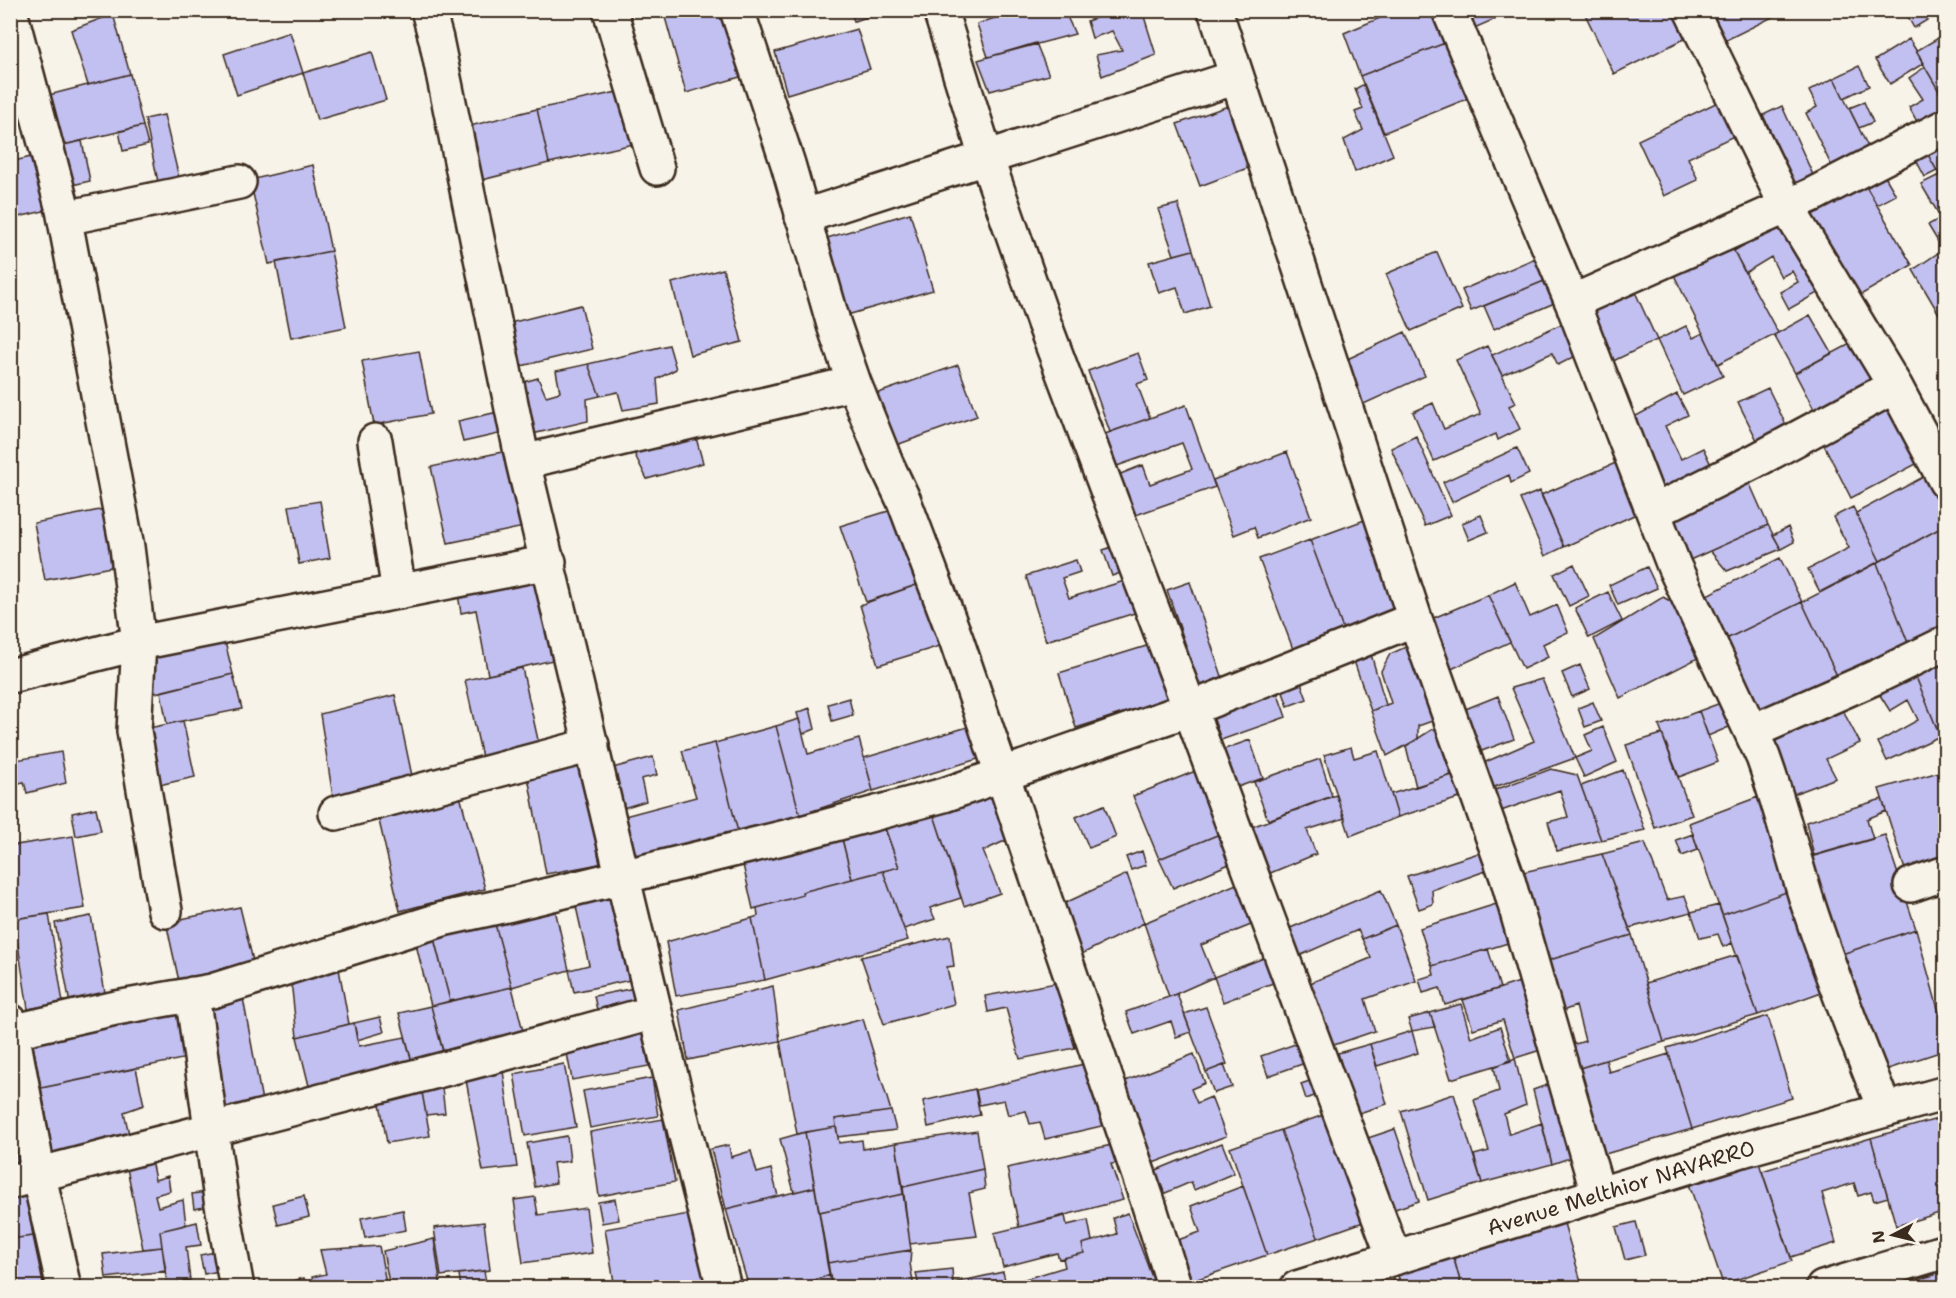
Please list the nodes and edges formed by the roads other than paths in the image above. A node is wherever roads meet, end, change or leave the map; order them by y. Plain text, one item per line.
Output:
1 (428, 10) edge
2 (610, 10) edge
3 (737, 10) edge
4 (940, 10) edge
5 (1215, 10) edge
6 (1449, 10) edge
7 (1691, 10) edge
8 (10, 11) edge
9 (1237, 77) junction
10 (1946, 126) edge
11 (986, 157) junction
12 (657, 168) dead end
13 (239, 182) dead end
14 (1787, 207) junction
15 (802, 217) junction
16 (64, 218) junction
17 (1572, 302) junction
18 (854, 383) junction
19 (1895, 386) junction
20 (375, 441) dead end
21 (524, 462) junction
22 (1946, 482) edge
23 (1653, 512) junction
24 (549, 562) junction
25 (399, 592) junction
26 (1414, 619) junction
27 (139, 643) junction
28 (1946, 643) edge
29 (10, 676) edge
30 (1190, 709) junction
31 (1753, 731) junction
32 (592, 745) junction
33 (1004, 775) junction
34 (336, 813) dead end
35 (1946, 873) edge
36 (622, 876) junction
37 (1911, 885) dead end
38 (165, 911) dead end
39 (192, 994) junction
40 (655, 1012) junction
41 (11, 1028) edge
42 (1946, 1093) edge
43 (1885, 1110) junction
44 (211, 1131) junction
45 (25, 1179) edge
46 (1598, 1194) junction
47 (1946, 1251) edge
48 (1394, 1258) junction
49 (64, 1287) edge
50 (237, 1287) edge
51 (724, 1287) edge
52 (1175, 1287) edge
53 (1297, 1287) edge
54 (1823, 1287) edge

1 - 21 street
2 - 12 street
3 - 15 street
4 - 11 street
5 - 9 street
6 - 17 street
7 - 14 street
8 - 16 street
9 - 11 street
9 - 26 street
10 - 14 street
11 - 15 street
11 - 30 street
13 - 16 street
14 - 17 street
14 - 19 street
15 - 18 street
16 - 27 street
17 - 23 street
18 - 21 street
18 - 33 street
19 - 22 street
19 - 23 street
20 - 25 street
21 - 24 street
23 - 31 street
24 - 25 street
24 - 32 street
25 - 27 street
26 - 30 street
26 - 46 street
27 - 29 street
27 - 38 street
28 - 31 street
30 - 33 street
30 - 48 street
31 - 43 street
32 - 34 street
32 - 36 street
33 - 36 street
33 - 52 street
35 - 37 street
36 - 39 street
36 - 40 street
39 - 41 street
39 - 44 street
40 - 44 street
40 - 51 street
41 - 45 street
42 - 43 street, Avenue Melthior NAVARRO
43 - 46 street, Avenue Melthior NAVARRO
44 - 45 street
44 - 50 street
45 - 49 street
46 - 48 street, Avenue Melthior NAVARRO
47 - 54 street
48 - 53 street, Avenue Melthior NAVARRO

